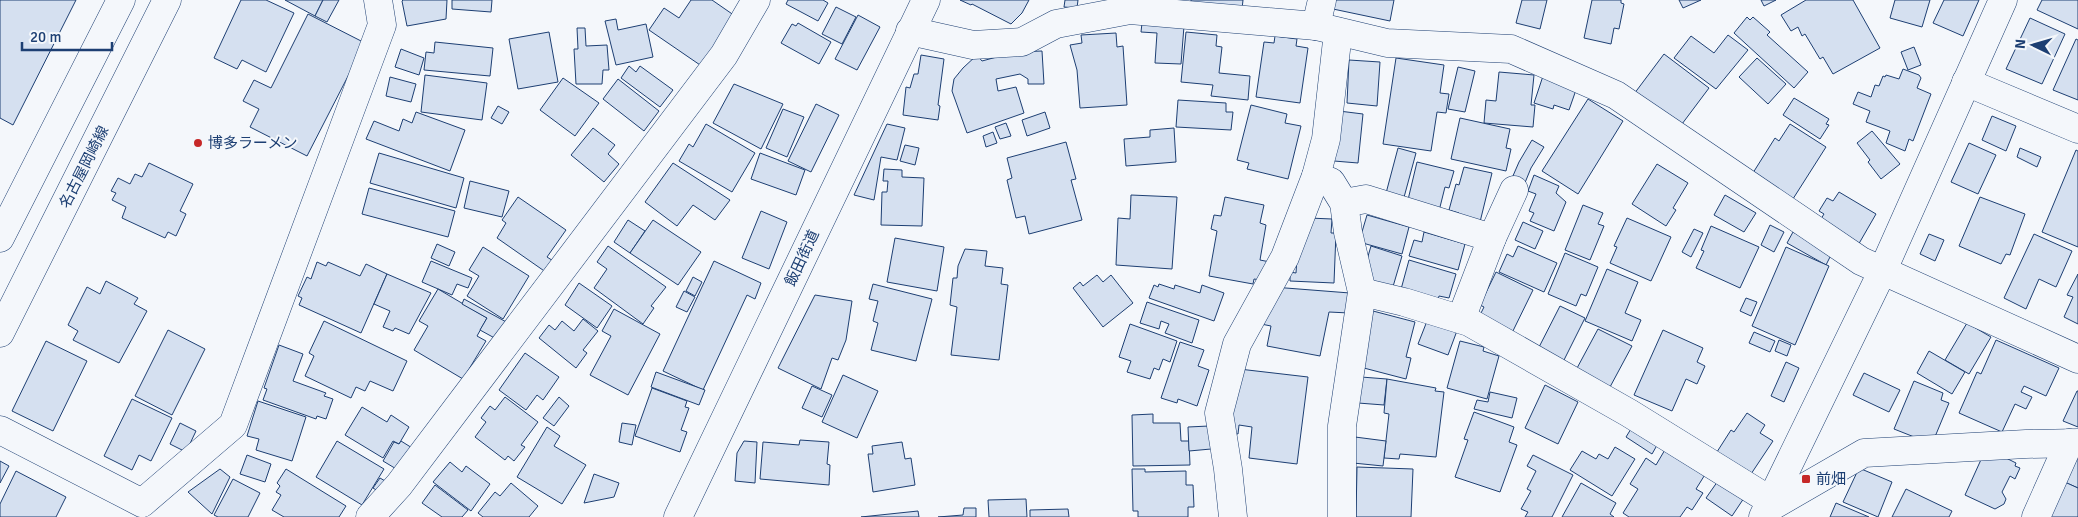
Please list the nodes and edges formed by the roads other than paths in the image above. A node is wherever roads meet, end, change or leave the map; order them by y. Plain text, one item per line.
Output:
1 (122, 0) edge
2 (167, 0) edge
3 (378, 0) edge
4 (756, 0) edge
5 (926, 0) edge
6 (2002, 0) edge
7 (1325, 19) edge
8 (910, 32) junction
9 (1966, 82) junction
10 (2078, 129) edge
11 (1316, 176) junction
12 (1514, 190) dead end
13 (1344, 203) junction
14 (0, 238) edge
15 (1492, 238) junction
16 (1882, 272) junction
17 (1362, 292) junction
18 (1461, 319) junction
19 (0, 333) edge
20 (2078, 359) edge
21 (0, 430) edge
22 (2073, 443) edge
23 (1767, 509) edge
24 (370, 517) edge
25 (678, 517) edge
26 (1233, 517) edge
27 (1342, 517) edge
28 (2036, 517) edge

1 - 14 street
2 - 19 street, 名古屋岡崎線
3 - 21 street
4 - 24 street
5 - 8 street, 飯田街道
6 - 9 street
7 - 8 street
7 - 11 street
7 - 16 street
8 - 25 street, 飯田街道
9 - 10 street
9 - 16 street
11 - 13 street
11 - 26 street
12 - 15 street
13 - 15 street
13 - 17 street
15 - 18 street
16 - 20 street
16 - 23 street
17 - 18 street
17 - 27 street
18 - 23 street
22 - 23 street
22 - 28 street

